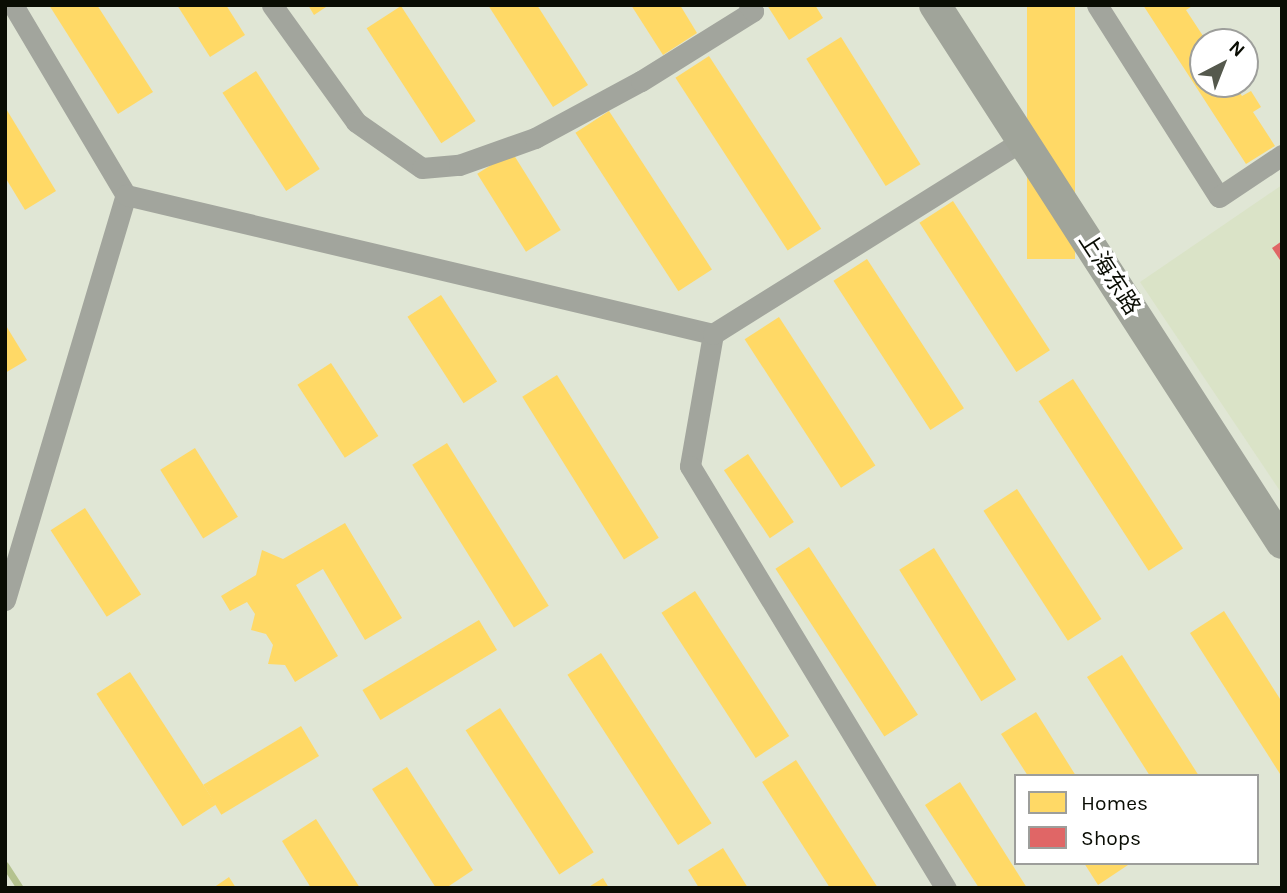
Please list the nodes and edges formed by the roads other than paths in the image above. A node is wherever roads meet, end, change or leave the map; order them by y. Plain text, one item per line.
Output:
1 (13, 5) edge
2 (272, 5) edge
3 (749, 5) edge
4 (935, 5) edge
5 (1097, 5) edge
6 (1024, 140) junction
7 (1282, 155) edge
8 (126, 195) junction
9 (713, 334) junction
10 (1278, 531) edge
11 (5, 600) edge
12 (946, 888) edge

1 - 8 street
2 - 3 street
4 - 6 street, 上海东路
5 - 7 street
6 - 9 street
6 - 10 street, 上海东路
8 - 9 street
8 - 11 street
9 - 12 street

